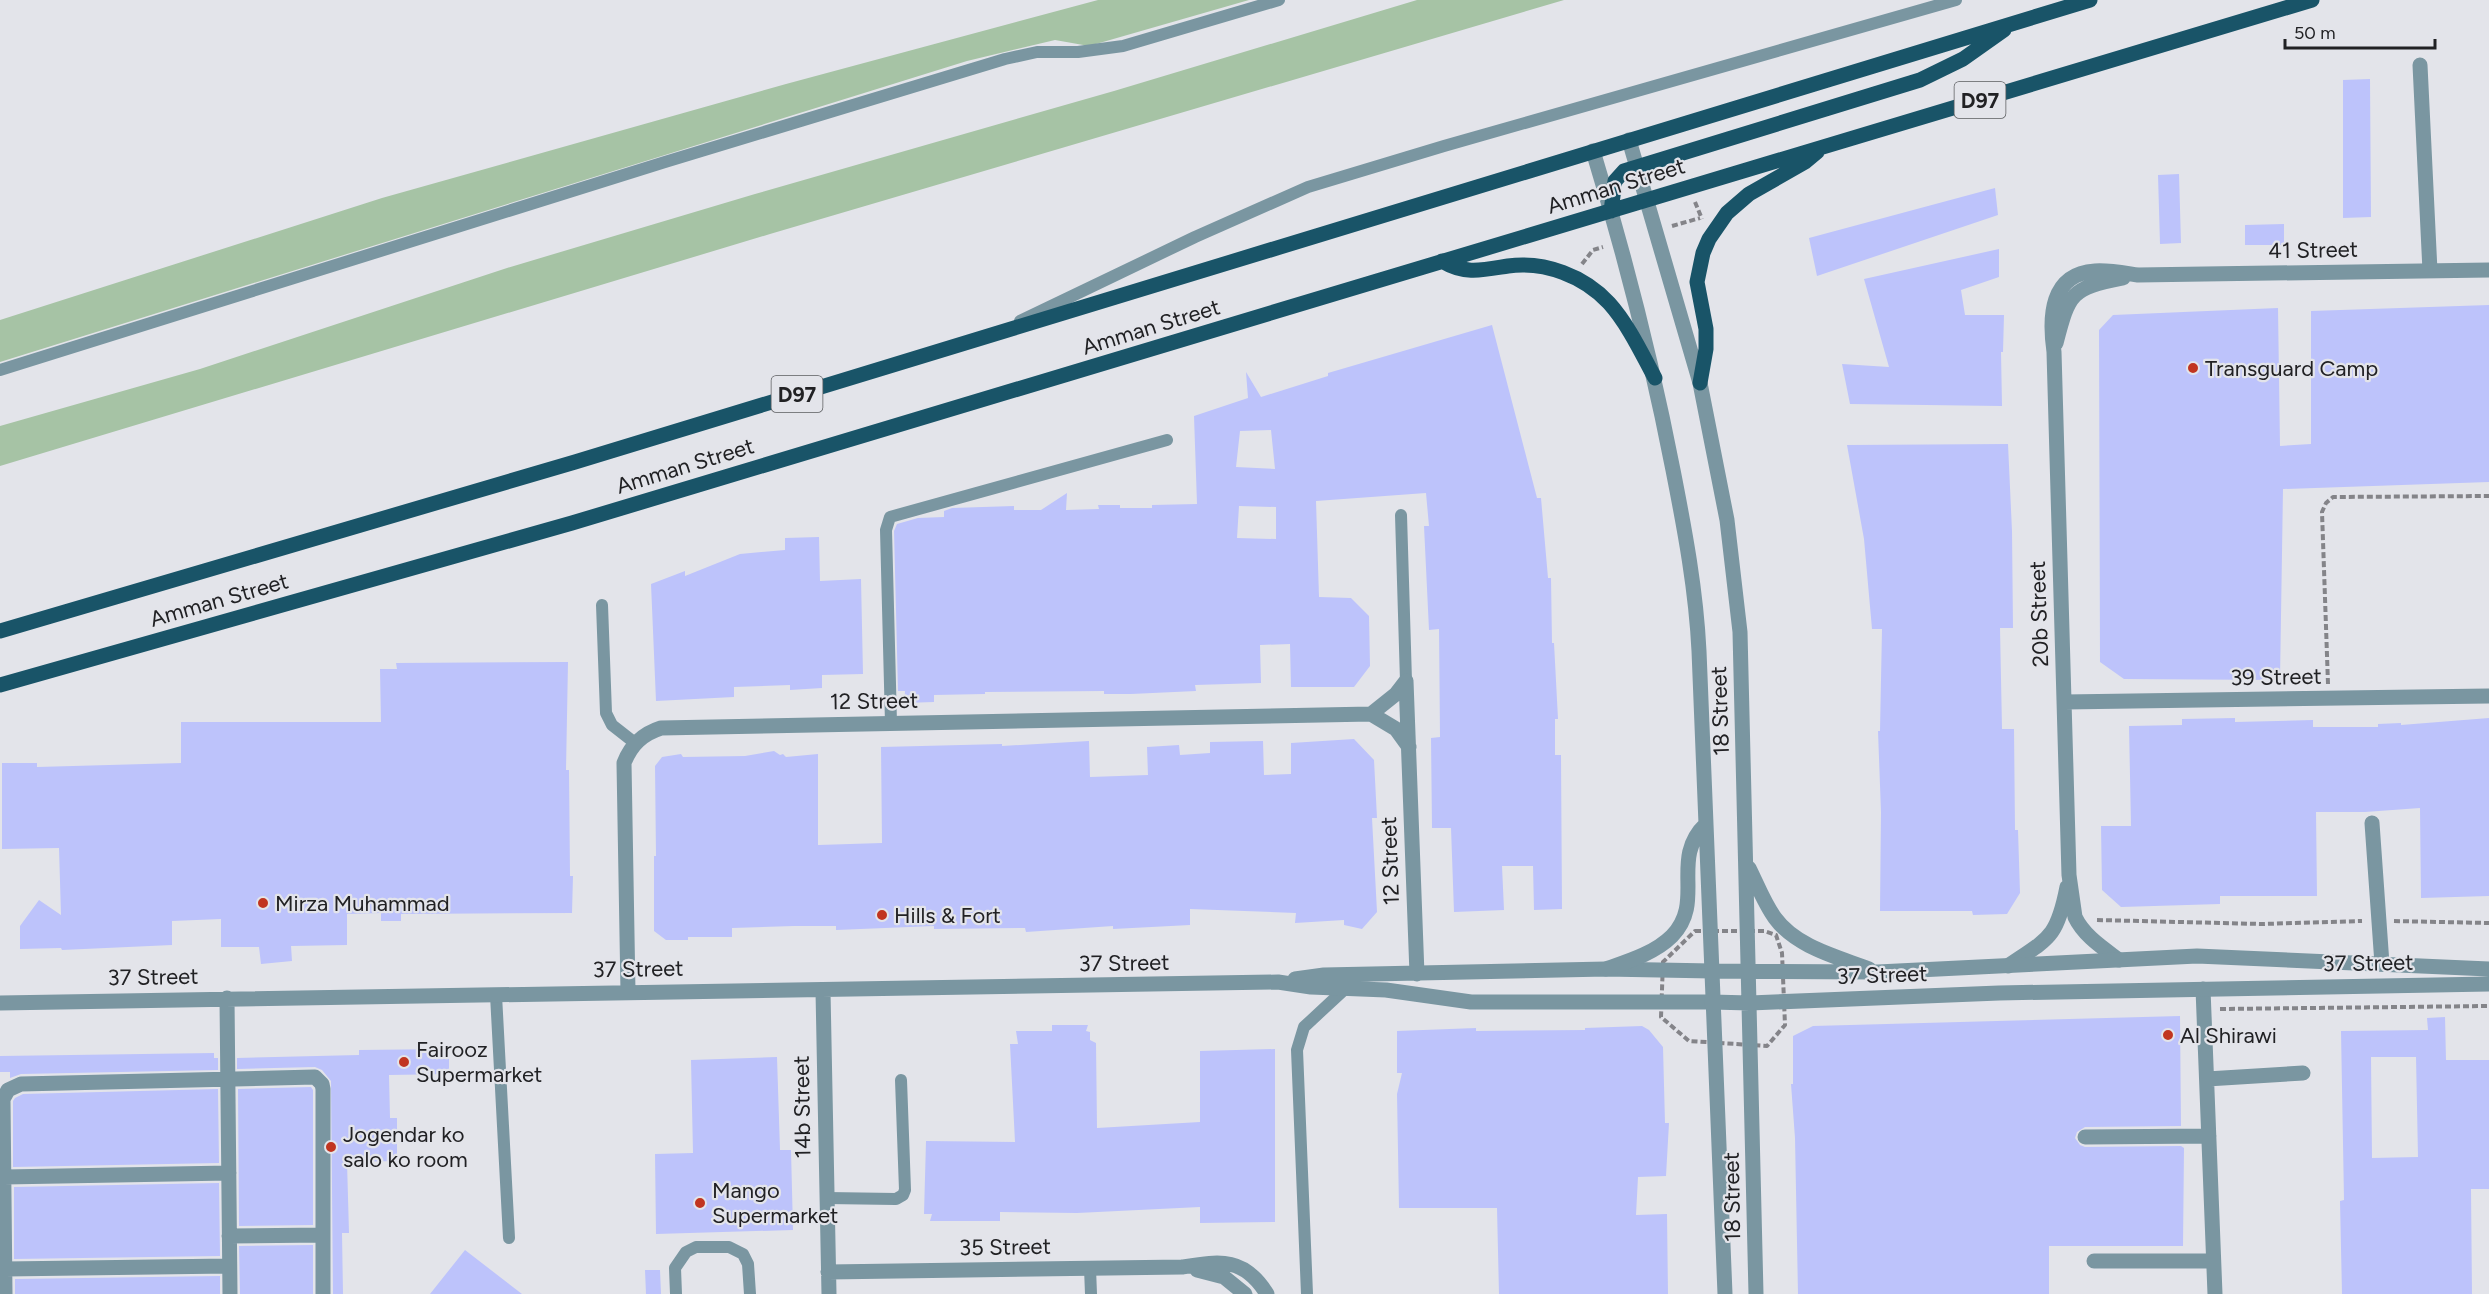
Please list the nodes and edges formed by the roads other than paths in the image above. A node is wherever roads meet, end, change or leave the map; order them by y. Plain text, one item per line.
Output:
1 (1279, 0) edge
2 (1956, 0) edge
3 (2090, 0) edge
4 (2312, 0) edge
5 (2011, 24) junction
6 (2420, 65) dead end
7 (1629, 140) junction
8 (1822, 147) junction
9 (1593, 151) junction
10 (1637, 166) junction
11 (1648, 199) junction
12 (1611, 211) junction
13 (1442, 261) junction
14 (2489, 270) edge
15 (2430, 271) junction
16 (991, 335) junction
17 (2054, 352) joint
18 (0, 370) edge
19 (1655, 378) junction
20 (1700, 383) junction
21 (1167, 440) dead end
22 (1401, 515) dead end
23 (602, 605) dead end
24 (0, 631) edge
25 (1406, 681) junction
26 (0, 685) edge
27 (2489, 696) edge
28 (2064, 702) junction
29 (1371, 714) junction
30 (891, 723) junction
31 (635, 743) junction
32 (1409, 747) junction
33 (2372, 823) dead end
34 (1706, 824) junction
35 (1747, 862) junction
36 (2070, 875) junction
37 (2119, 960) junction
38 (2382, 964) junction
39 (2008, 966) junction
40 (1606, 969) junction
41 (2489, 969) edge
42 (1712, 971) junction
43 (1749, 971) junction
44 (1878, 972) junction
45 (1417, 974) junction
46 (1278, 982) junction
47 (2489, 984) edge
48 (1346, 988) junction
49 (2203, 989) junction
50 (823, 991) junction
51 (628, 992) junction
52 (496, 995) junction
53 (227, 998) junction
54 (1712, 1002) junction
55 (0, 1003) edge
56 (1750, 1003) junction
57 (2303, 1073) dead end
58 (2206, 1079) junction
59 (227, 1080) junction
60 (901, 1080) dead end
61 (2209, 1136) junction
62 (2085, 1137) dead end
63 (228, 1173) junction
64 (4, 1177) junction
65 (827, 1198) junction
66 (323, 1235) junction
67 (229, 1236) junction
68 (509, 1239) dead end
69 (2094, 1261) dead end
70 (2213, 1261) junction
71 (229, 1266) junction
72 (1182, 1267) junction
73 (1090, 1268) junction
74 (5, 1269) junction
75 (828, 1272) junction
76 (5, 1294) edge
77 (230, 1294) edge
78 (323, 1294) edge
79 (676, 1294) edge
80 (750, 1294) edge
81 (829, 1294) edge
82 (1091, 1294) edge
83 (1245, 1294) edge
84 (1267, 1294) edge
85 (1307, 1294) edge
86 (1725, 1294) edge
87 (1756, 1294) edge
88 (2215, 1294) edge

1 - 18 lane
2 - 16 lane
3 - 5 main road, Amman Street / D97
4 - 8 main road, Amman Street / D97
5 - 7 main road, Amman Street / D97
5 - 10 main road
6 - 15 street
7 - 9 main road, Amman Street / D97
7 - 10 street, 18 Street
8 - 11 main road, Amman Street / D97
8 - 20 main road
9 - 12 street, 18 Street
9 - 16 main road, Amman Street / D97
10 - 11 street, 18 Street
10 - 12 main road
11 - 12 main road, Amman Street / D97
11 - 20 street, 18 Street
12 - 13 main road, Amman Street / D97
12 - 19 street, 18 Street
13 - 19 main road
13 - 26 main road, Amman Street / D97
14 - 15 street, 41 Street
15 - 17 street, 41 Street
16 - 24 main road, Amman Street / D97
17 - 28 street, 20b Street
19 - 34 street, 18 Street
20 - 35 street, 18 Street
21 - 30 lane
22 - 25 lane, 12 Street
23 - 31 lane
25 - 29 street
25 - 32 street, 12 Street
27 - 28 street, 39 Street
28 - 36 street, 20b Street
29 - 30 street, 12 Street
29 - 32 street
30 - 31 street, 12 Street
31 - 51 street
32 - 45 street, 12 Street
33 - 38 street
34 - 40 street
34 - 42 street, 18 Street
35 - 43 street, 18 Street
35 - 44 street
36 - 37 street, 20b Street
36 - 39 street, 20b Street
37 - 38 street, 37 Street
37 - 39 street, 37 Street
38 - 41 street, 37 Street
39 - 44 street, 37 Street
40 - 42 street, 37 Street
40 - 45 street, 37 Street
42 - 43 street, 37 Street
42 - 54 street, 18 Street
43 - 44 street, 37 Street
43 - 56 street, 18 Street
45 - 46 street, 37 Street
46 - 48 street, 37 Street
46 - 50 street, 37 Street
47 - 49 street, 37 Street
48 - 54 street, 37 Street
48 - 85 lane
49 - 56 street, 37 Street
49 - 58 street
50 - 51 street, 37 Street
50 - 65 street, 14b Street
51 - 52 street, 37 Street
52 - 53 street, 37 Street
52 - 68 lane
53 - 55 street, 37 Street
53 - 59 street
54 - 56 street, 37 Street
54 - 86 street, 18 Street
56 - 87 street, 18 Street
57 - 58 street
58 - 61 street
59 - 63 street
59 - 64 street
59 - 66 street
60 - 65 lane
61 - 62 street
61 - 70 street
63 - 64 street
63 - 67 street
64 - 74 street
65 - 75 street, 14b Street
66 - 67 street
66 - 78 street
67 - 71 street
69 - 70 street
70 - 88 street
71 - 74 street
71 - 77 street
72 - 73 street, 35 Street
72 - 83 street, 35 Street
72 - 84 street, 35 Street
73 - 75 street, 35 Street
73 - 82 lane
74 - 76 street
75 - 81 street, 14b Street
79 - 80 lane

